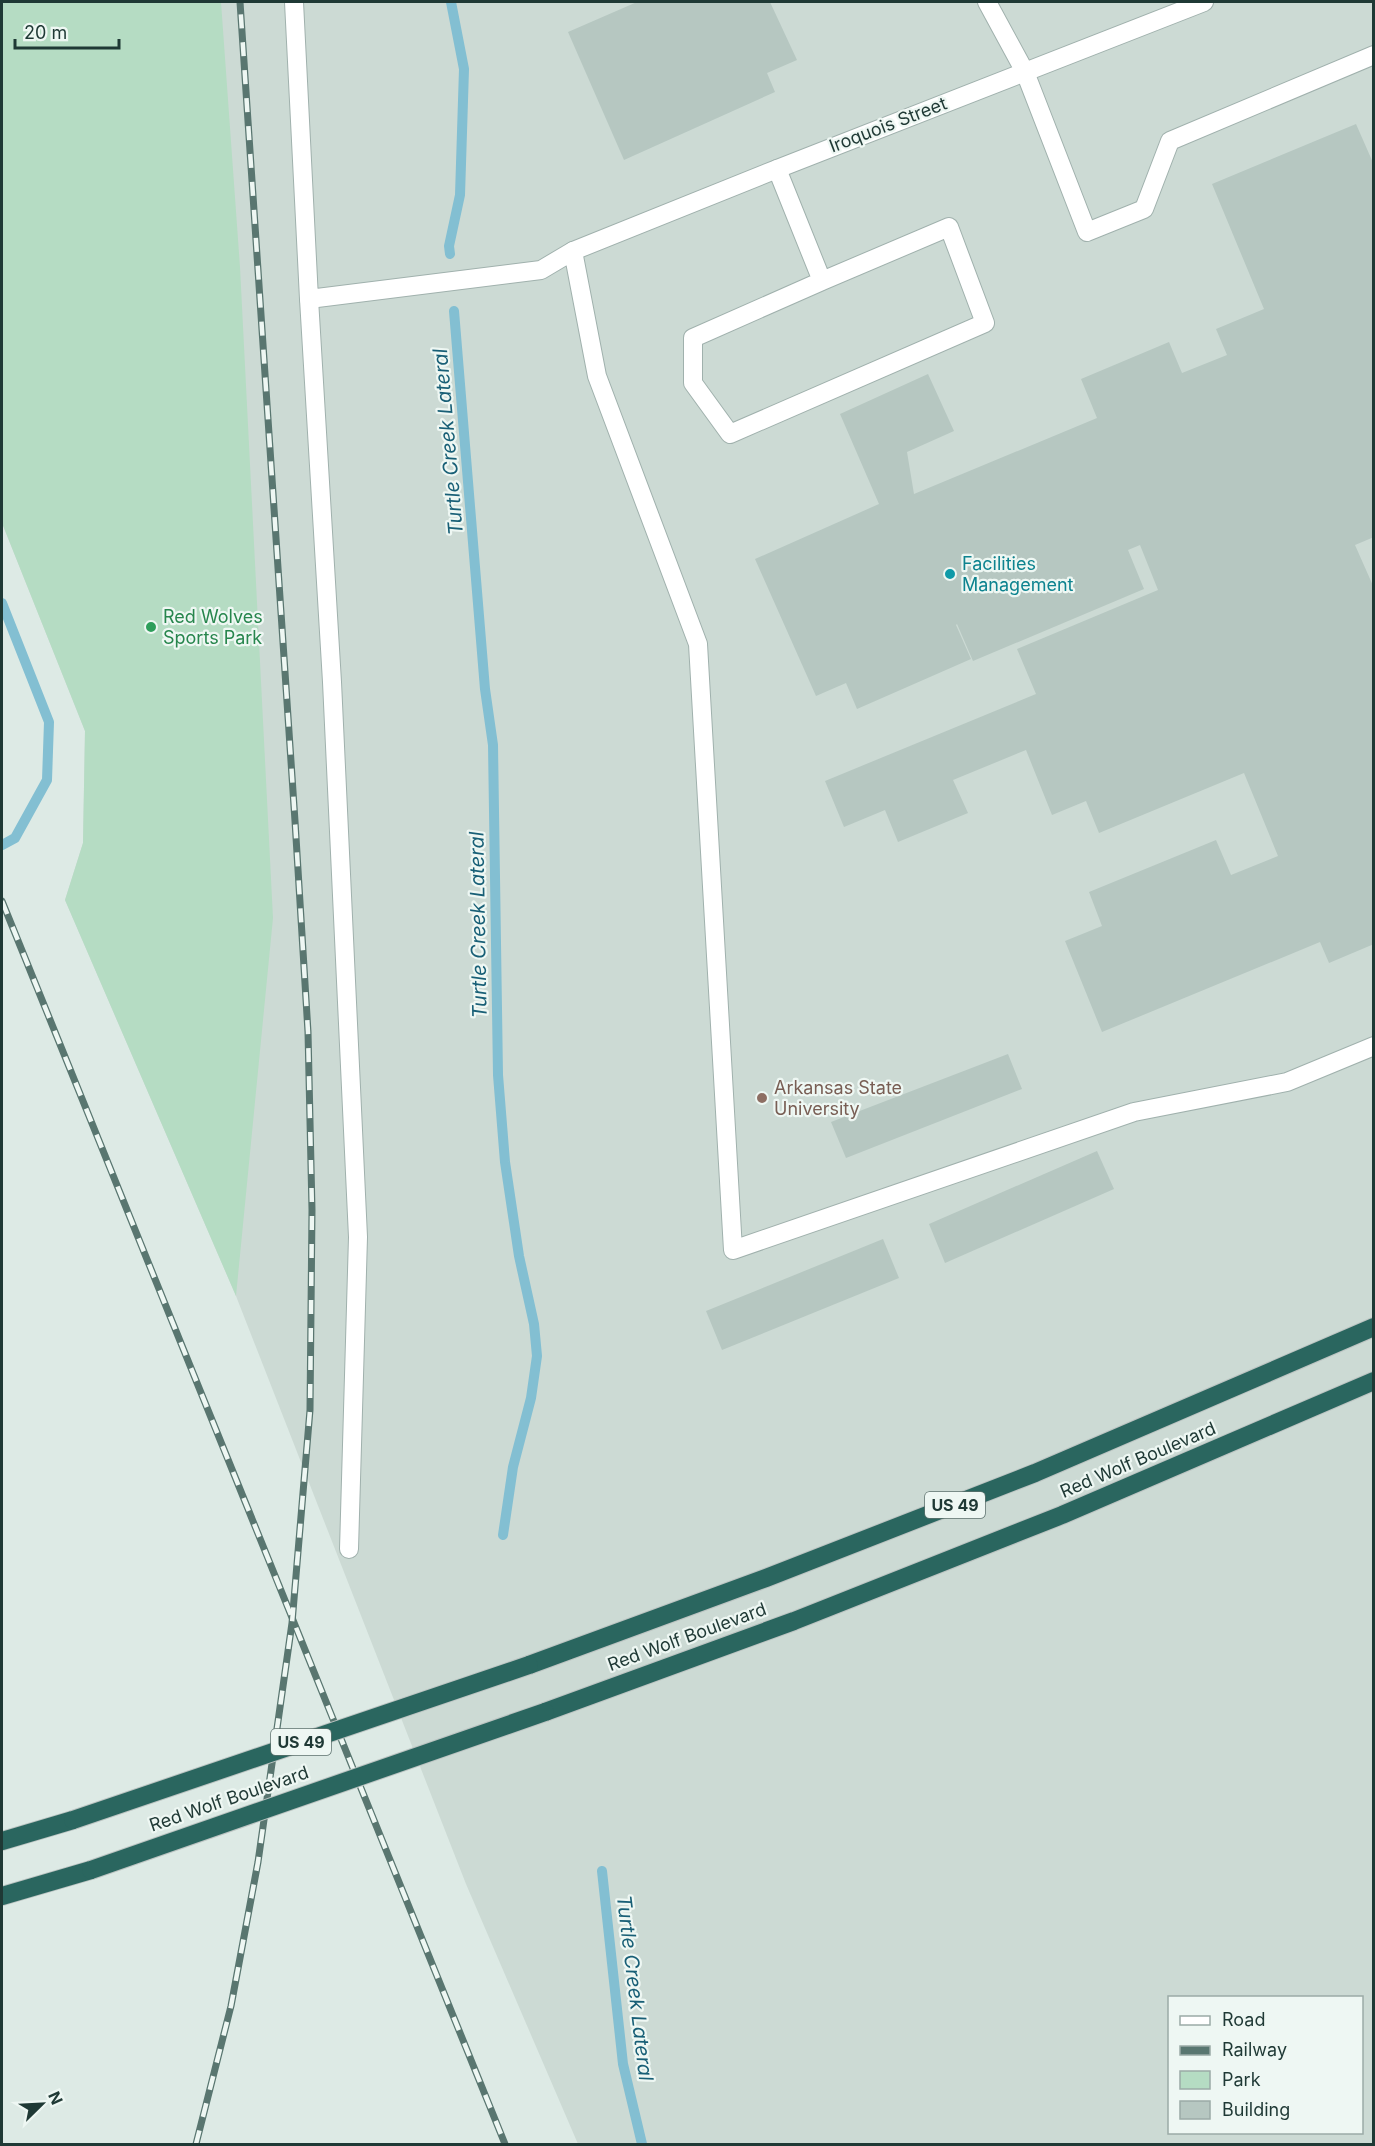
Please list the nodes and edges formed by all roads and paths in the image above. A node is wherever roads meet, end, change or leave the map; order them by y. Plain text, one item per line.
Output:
1 (294, 2) edge
2 (987, 2) edge
3 (1204, 2) edge
4 (1374, 55) edge
5 (1025, 72) junction
6 (777, 169) junction
7 (573, 251) junction
8 (822, 281) junction
9 (309, 299) junction
10 (1374, 1046) edge
11 (1374, 1327) edge
12 (1374, 1381) edge
13 (349, 1549) dead end
14 (2, 1841) edge
15 (2, 1896) edge

1 - 9 street
2 - 5 street
3 - 5 street, Iroquois Street
4 - 5 street
5 - 6 street, Iroquois Street
6 - 7 street, Iroquois Street
6 - 8 street
7 - 9 street, Iroquois Street
7 - 10 street
8 - 8 street
9 - 13 street
11 - 14 highway, Red Wolf Boulevard / US 49, bridge
12 - 15 highway, Red Wolf Boulevard / US 49, bridge

